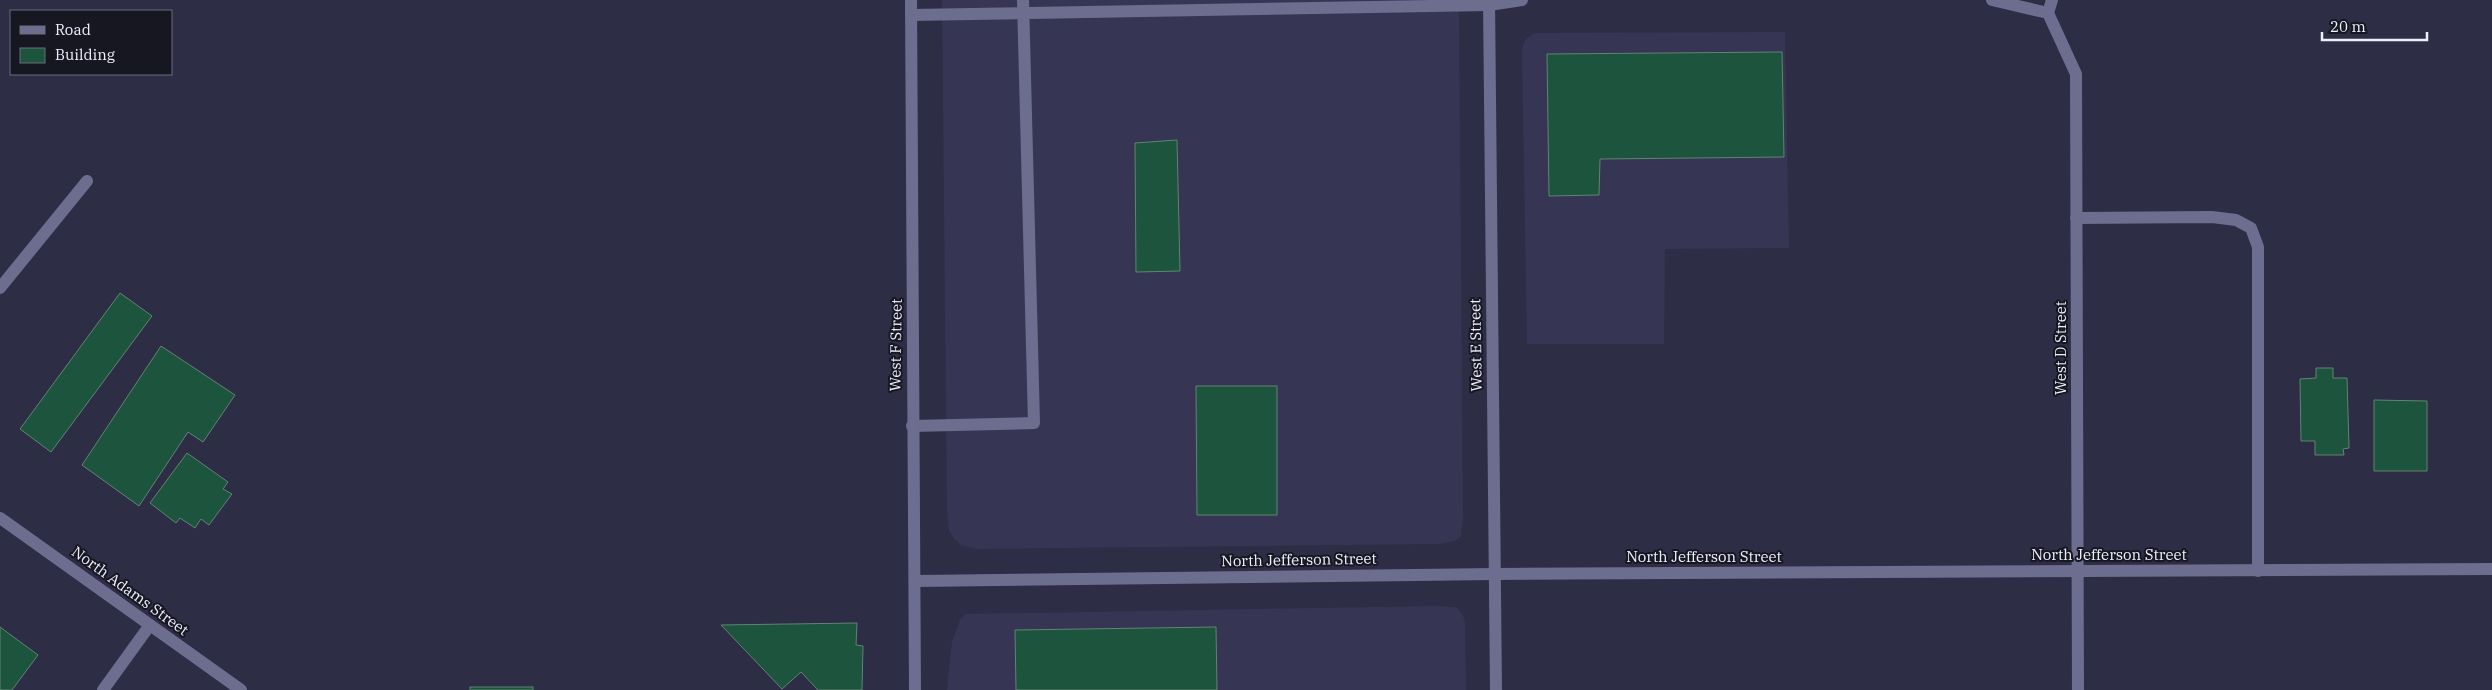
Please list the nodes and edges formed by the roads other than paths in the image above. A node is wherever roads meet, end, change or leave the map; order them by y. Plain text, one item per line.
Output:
1 (911, 0) edge
2 (1023, 0) edge
3 (1522, 0) edge
4 (1992, 0) edge
5 (2052, 0) edge
6 (1488, 3) edge
7 (1023, 13) junction
8 (2048, 13) junction
9 (911, 15) junction
10 (87, 181) dead end
11 (2076, 218) junction
12 (0, 288) edge
13 (912, 426) junction
14 (0, 518) edge
15 (2492, 568) edge
16 (2078, 571) junction
17 (2258, 571) junction
18 (1496, 574) junction
19 (916, 581) junction
20 (150, 626) junction
21 (103, 690) edge
22 (241, 690) edge
23 (915, 690) edge
24 (1496, 690) edge
25 (2078, 690) edge

1 - 9 street, West F Street
2 - 7 street
3 - 6 street
4 - 8 street
5 - 8 street
6 - 7 street
6 - 18 street, West E Street
7 - 9 street
7 - 13 street
8 - 11 street, West D Street
9 - 13 street, West F Street
10 - 12 street
11 - 16 street, West D Street
11 - 17 street
13 - 19 street, West F Street
14 - 20 street, North Adams Street
15 - 17 street, North Jefferson Street
16 - 17 street, North Jefferson Street
16 - 18 street, North Jefferson Street
16 - 25 street, West D Street
18 - 19 street, North Jefferson Street
18 - 24 street, West E Street
19 - 23 street, West F Street
20 - 21 street
20 - 22 street, North Adams Street

